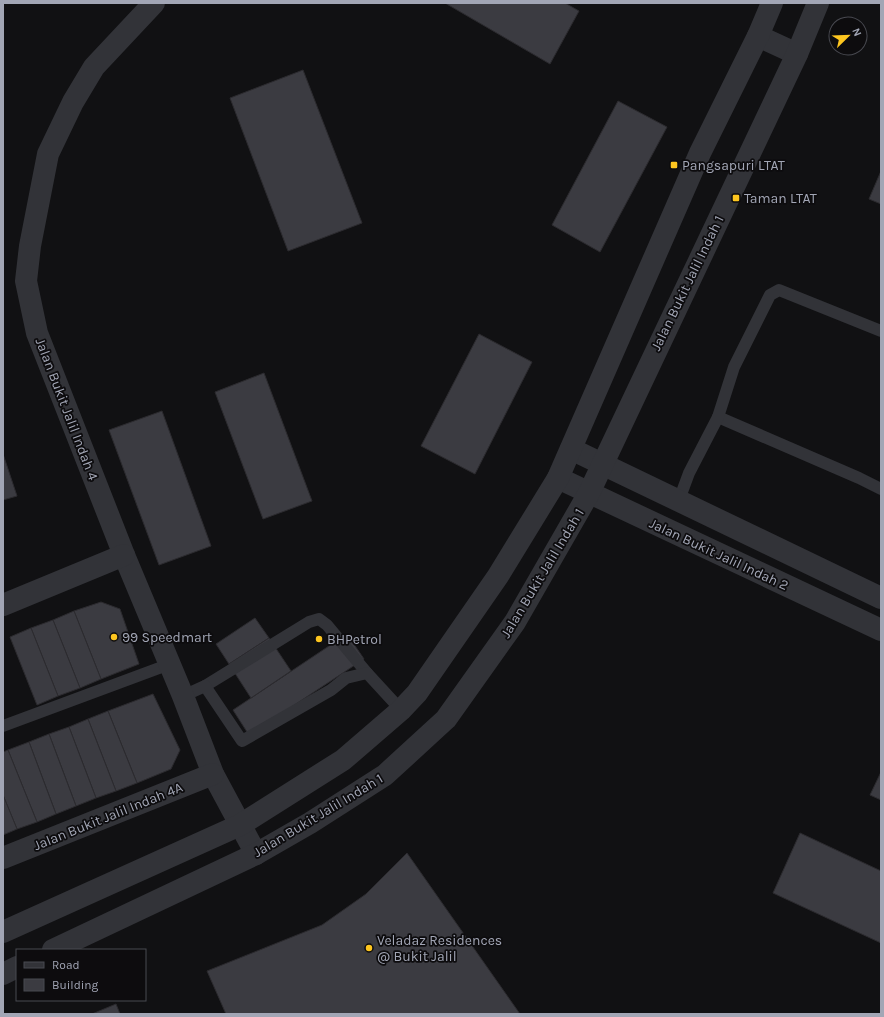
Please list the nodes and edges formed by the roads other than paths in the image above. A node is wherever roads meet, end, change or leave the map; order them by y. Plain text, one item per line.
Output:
1 (154, 3) edge
2 (772, 3) edge
3 (818, 3) edge
4 (758, 36) junction
5 (797, 54) junction
6 (881, 331) edge
7 (718, 417) junction
8 (571, 449) junction
9 (601, 464) junction
10 (558, 478) junction
11 (881, 490) edge
12 (589, 493) junction
13 (679, 500) junction
14 (124, 555) junction
15 (881, 598) edge
16 (3, 605) edge
17 (881, 630) edge
18 (170, 664) junction
19 (367, 673) junction
20 (206, 686) junction
21 (183, 696) junction
22 (401, 710) junction
23 (3, 726) edge
24 (213, 774) junction
25 (240, 825) junction
26 (256, 854) junction
27 (3, 858) edge
28 (3, 932) edge
29 (55, 949) edge
30 (16, 968) edge
31 (3, 974) edge

1 - 14 street, Jalan Bukit Jalil Indah 4
2 - 4 street
3 - 5 street, Jalan Bukit Jalil Indah 1
4 - 5 street
4 - 8 street
5 - 9 street, Jalan Bukit Jalil Indah 1
6 - 7 lane
7 - 11 lane
7 - 13 lane
8 - 9 street
8 - 10 street
9 - 12 street, Jalan Bukit Jalil Indah 1
9 - 13 street
10 - 12 street, Jalan Bukit Jalil Indah 2
10 - 22 street
12 - 17 street, Jalan Bukit Jalil Indah 2
12 - 26 street, Jalan Bukit Jalil Indah 1
13 - 15 street
14 - 16 street
14 - 18 street, Jalan Bukit Jalil Indah 4
18 - 21 street, Jalan Bukit Jalil Indah 4
18 - 23 lane
19 - 20 lane
19 - 20 lane
19 - 22 lane
20 - 21 lane
21 - 24 street, Jalan Bukit Jalil Indah 4
22 - 25 street
24 - 25 street, Jalan Bukit Jalil Indah 4
24 - 27 street, Jalan Bukit Jalil Indah 4A
25 - 26 street, Jalan Bukit Jalil Indah 4
25 - 28 street
26 - 29 street, Jalan Bukit Jalil Indah 1
30 - 31 street

